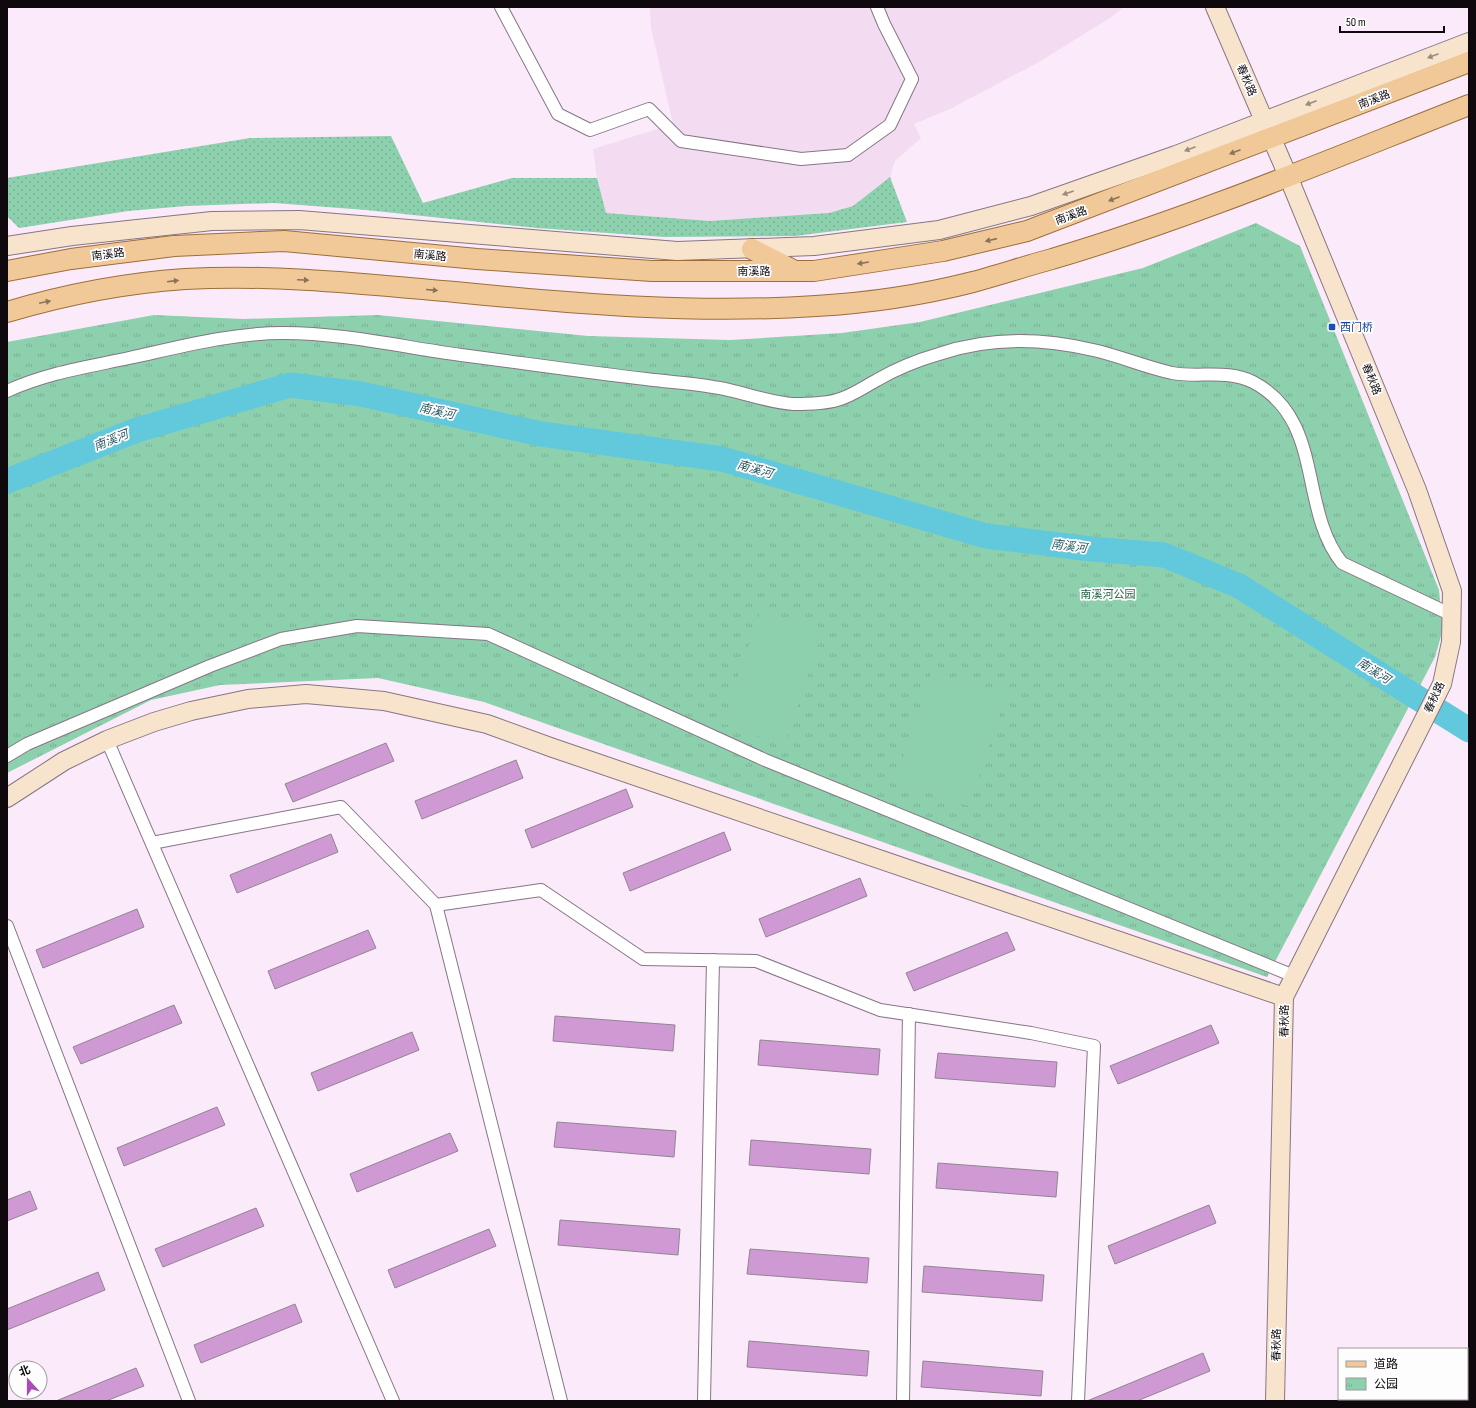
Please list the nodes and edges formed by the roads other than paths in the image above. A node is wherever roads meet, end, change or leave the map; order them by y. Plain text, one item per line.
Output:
1 (501, 7) edge
2 (877, 7) edge
3 (1215, 7) edge
4 (1469, 42) edge
5 (1469, 62) edge
6 (1469, 105) edge
7 (1268, 130) junction
8 (1288, 176) junction
9 (7, 246) edge
10 (752, 249) junction
11 (7, 271) edge
12 (794, 271) junction
13 (7, 312) edge
14 (7, 391) edge
15 (1452, 615) junction
16 (107, 740) junction
17 (7, 756) edge
18 (7, 798) edge
19 (152, 842) junction
20 (436, 905) junction
21 (7, 926) edge
22 (713, 960) junction
23 (1294, 976) junction
24 (1284, 997) junction
25 (909, 1014) junction
26 (189, 1401) edge
27 (393, 1401) edge
28 (561, 1401) edge
29 (704, 1401) edge
30 (903, 1401) edge
31 (1078, 1401) edge
32 (1275, 1401) edge

1 - 2 street
3 - 7 street, 春秋路
4 -> 7 street
5 - 7 main road, 南溪路
6 - 8 main road
7 - 8 street, 春秋路
7 -> 10 street
7 -> 12 main road, 南溪路
13 -> 8 main road
8 - 15 street, 春秋路
9 - 10 street
10 - 12 main road
11 - 12 main road, 南溪路
14 - 15 street
15 - 23 street, 春秋路
16 - 18 street
16 - 19 street
16 - 24 street
17 - 23 street
19 - 20 street
19 - 27 street
20 - 22 street
20 - 28 street
21 - 26 street
22 - 25 street
22 - 29 street
23 - 24 street, 春秋路
24 - 32 street, 春秋路
25 - 30 street
25 - 31 street

